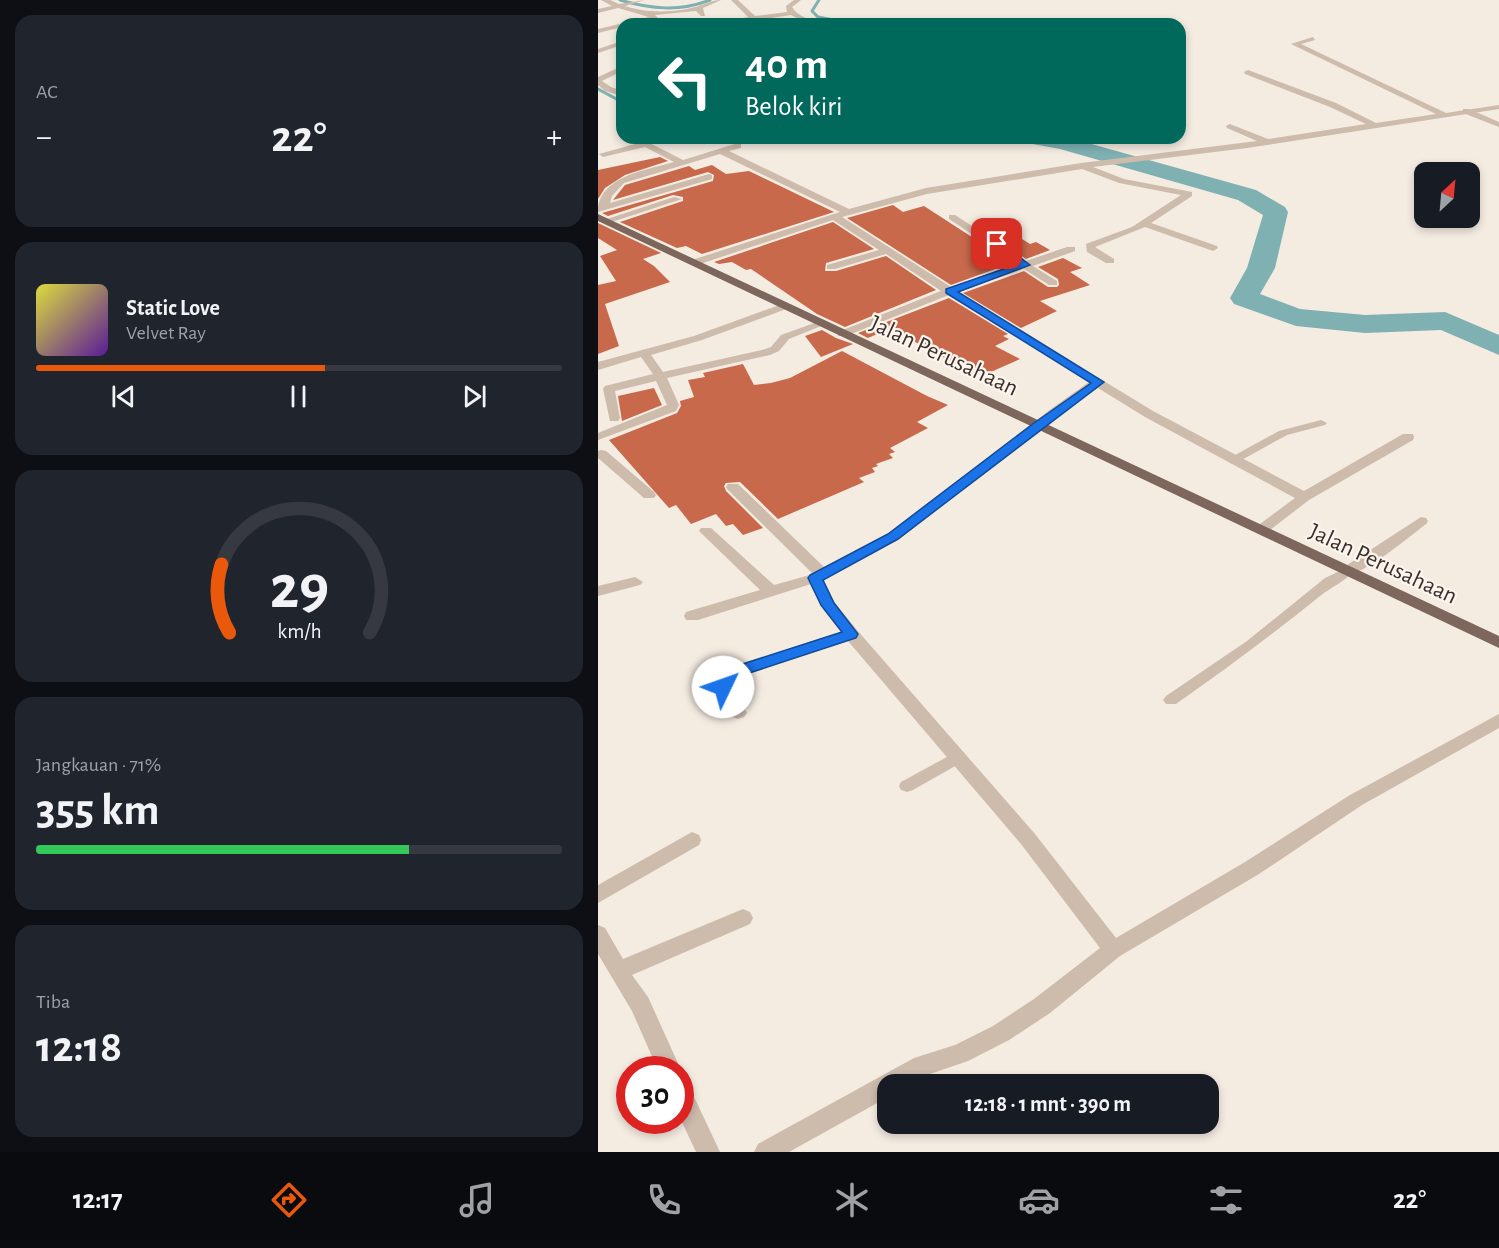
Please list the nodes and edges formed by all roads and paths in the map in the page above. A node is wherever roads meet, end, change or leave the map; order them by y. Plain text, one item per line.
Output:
1 (604, 0) edge
2 (636, 0) edge
3 (718, 0) edge
4 (734, 0) edge
5 (798, 0) edge
6 (616, 5) junction
7 (598, 9) edge
8 (698, 9) junction
9 (791, 13) junction
10 (652, 16) junction
11 (646, 18) edge
12 (654, 18) edge
13 (707, 18) edge
14 (754, 18) edge
15 (770, 18) edge
16 (800, 18) edge
17 (616, 26) edge
18 (598, 31) edge
19 (1313, 39) dead end
20 (616, 45) edge
21 (598, 51) edge
22 (616, 71) edge
23 (1248, 72) dead end
24 (598, 80) edge
25 (616, 92) edge
26 (1498, 107) edge
27 (1466, 111) junction
28 (1443, 114) junction
29 (1374, 125) junction
30 (1498, 125) edge
31 (1230, 126) dead end
32 (1267, 142) junction
33 (736, 144) edge
34 (722, 152) junction
35 (603, 154) dead end
36 (682, 163) junction
37 (1081, 166) junction
38 (709, 177) dead end
39 (677, 199) dead end
40 (848, 212) junction
41 (601, 214) edge
42 (834, 216) junction
43 (952, 217) dead end
44 (1143, 223) junction
45 (1213, 248) dead end
46 (1071, 249) dead end
47 (886, 251) junction
48 (1110, 261) dead end
49 (696, 262) junction
50 (1025, 265) junction
51 (831, 267) dead end
52 (1053, 283) dead end
53 (950, 291) junction
54 (785, 306) junction
55 (820, 324) junction
56 (842, 334) junction
57 (645, 354) junction
58 (598, 367) edge
59 (660, 376) junction
60 (1098, 382) junction
61 (609, 389) junction
62 (614, 418) dead end
63 (1321, 423) dead end
64 (1038, 425) junction
65 (599, 434) edge
66 (1408, 437) dead end
67 (600, 456) edge
68 (1232, 460) junction
69 (733, 487) dead end
70 (649, 495) dead end
71 (1304, 497) junction
72 (1422, 521) dead end
73 (1261, 530) junction
74 (706, 531) dead end
75 (1346, 572) junction
76 (819, 576) junction
77 (635, 582) dead end
78 (598, 591) edge
79 (772, 591) junction
80 (692, 616) dead end
81 (851, 634) junction
82 (1498, 643) edge
83 (1171, 700) dead end
84 (738, 714) dead end
85 (1498, 720) edge
86 (958, 757) junction
87 (907, 786) dead end
88 (692, 840) dead end
89 (598, 895) edge
90 (743, 918) dead end
91 (598, 934) edge
92 (1113, 950) junction
93 (618, 971) junction
94 (664, 1056) edge
95 (908, 1074) edge
96 (877, 1091) edge
97 (694, 1121) edge
98 (709, 1152) edge
99 (766, 1152) edge

1 - 6 street
2 - 6 street
3 - 8 street
4 - 14 street
5 - 9 street
6 - 7 street
6 - 10 street
8 - 10 street
8 - 13 street
9 - 15 street
9 - 16 street
10 - 11 street
10 - 12 street
17 - 18 street
19 - 28 street
20 - 21 street
22 - 24 street
23 - 29 street
24 - 25 street
26 - 27 street
27 - 28 street
27 - 30 lane
28 - 29 street
29 - 32 street
31 - 32 street
32 - 37 street
33 - 34 street
34 - 36 street
34 - 40 street
35 - 36 street
36 - 41 street
37 - 40 street
37 - 44 street
38 - 41 street
39 - 41 street
40 - 42 street
41 - 49 main road, Jalan Perusahaan
42 - 47 street
42 - 49 street
43 - 50 street
44 - 45 street
44 - 48 street
46 - 50 street
47 - 51 street
47 - 53 street
49 - 54 main road, Jalan Perusahaan
50 - 52 street
50 - 53 street
53 - 56 street
53 - 60 street
54 - 55 main road, Jalan Perusahaan
54 - 57 street
55 - 56 main road, Jalan Perusahaan
55 - 59 street
56 - 64 main road, Jalan Perusahaan
57 - 58 street
57 - 59 street
58 - 61 street
59 - 61 street
59 - 65 street
60 - 64 street
60 - 68 street
61 - 62 street
63 - 68 lane
64 - 73 main road, Jalan Perusahaan
64 - 76 street
65 - 67 street
66 - 71 street
67 - 70 street
68 - 71 street
69 - 76 street
71 - 73 street
72 - 75 street
73 - 75 main road, Jalan Perusahaan
74 - 79 street
75 - 82 main road, Jalan Perusahaan
75 - 83 lane
76 - 79 street
76 - 81 street
77 - 78 street
79 - 80 street
81 - 84 street
81 - 86 street
85 - 92 street
86 - 87 lane
86 - 92 street
88 - 89 street
90 - 93 street
91 - 93 street
92 - 95 street
93 - 94 street
96 - 99 street
97 - 98 street

